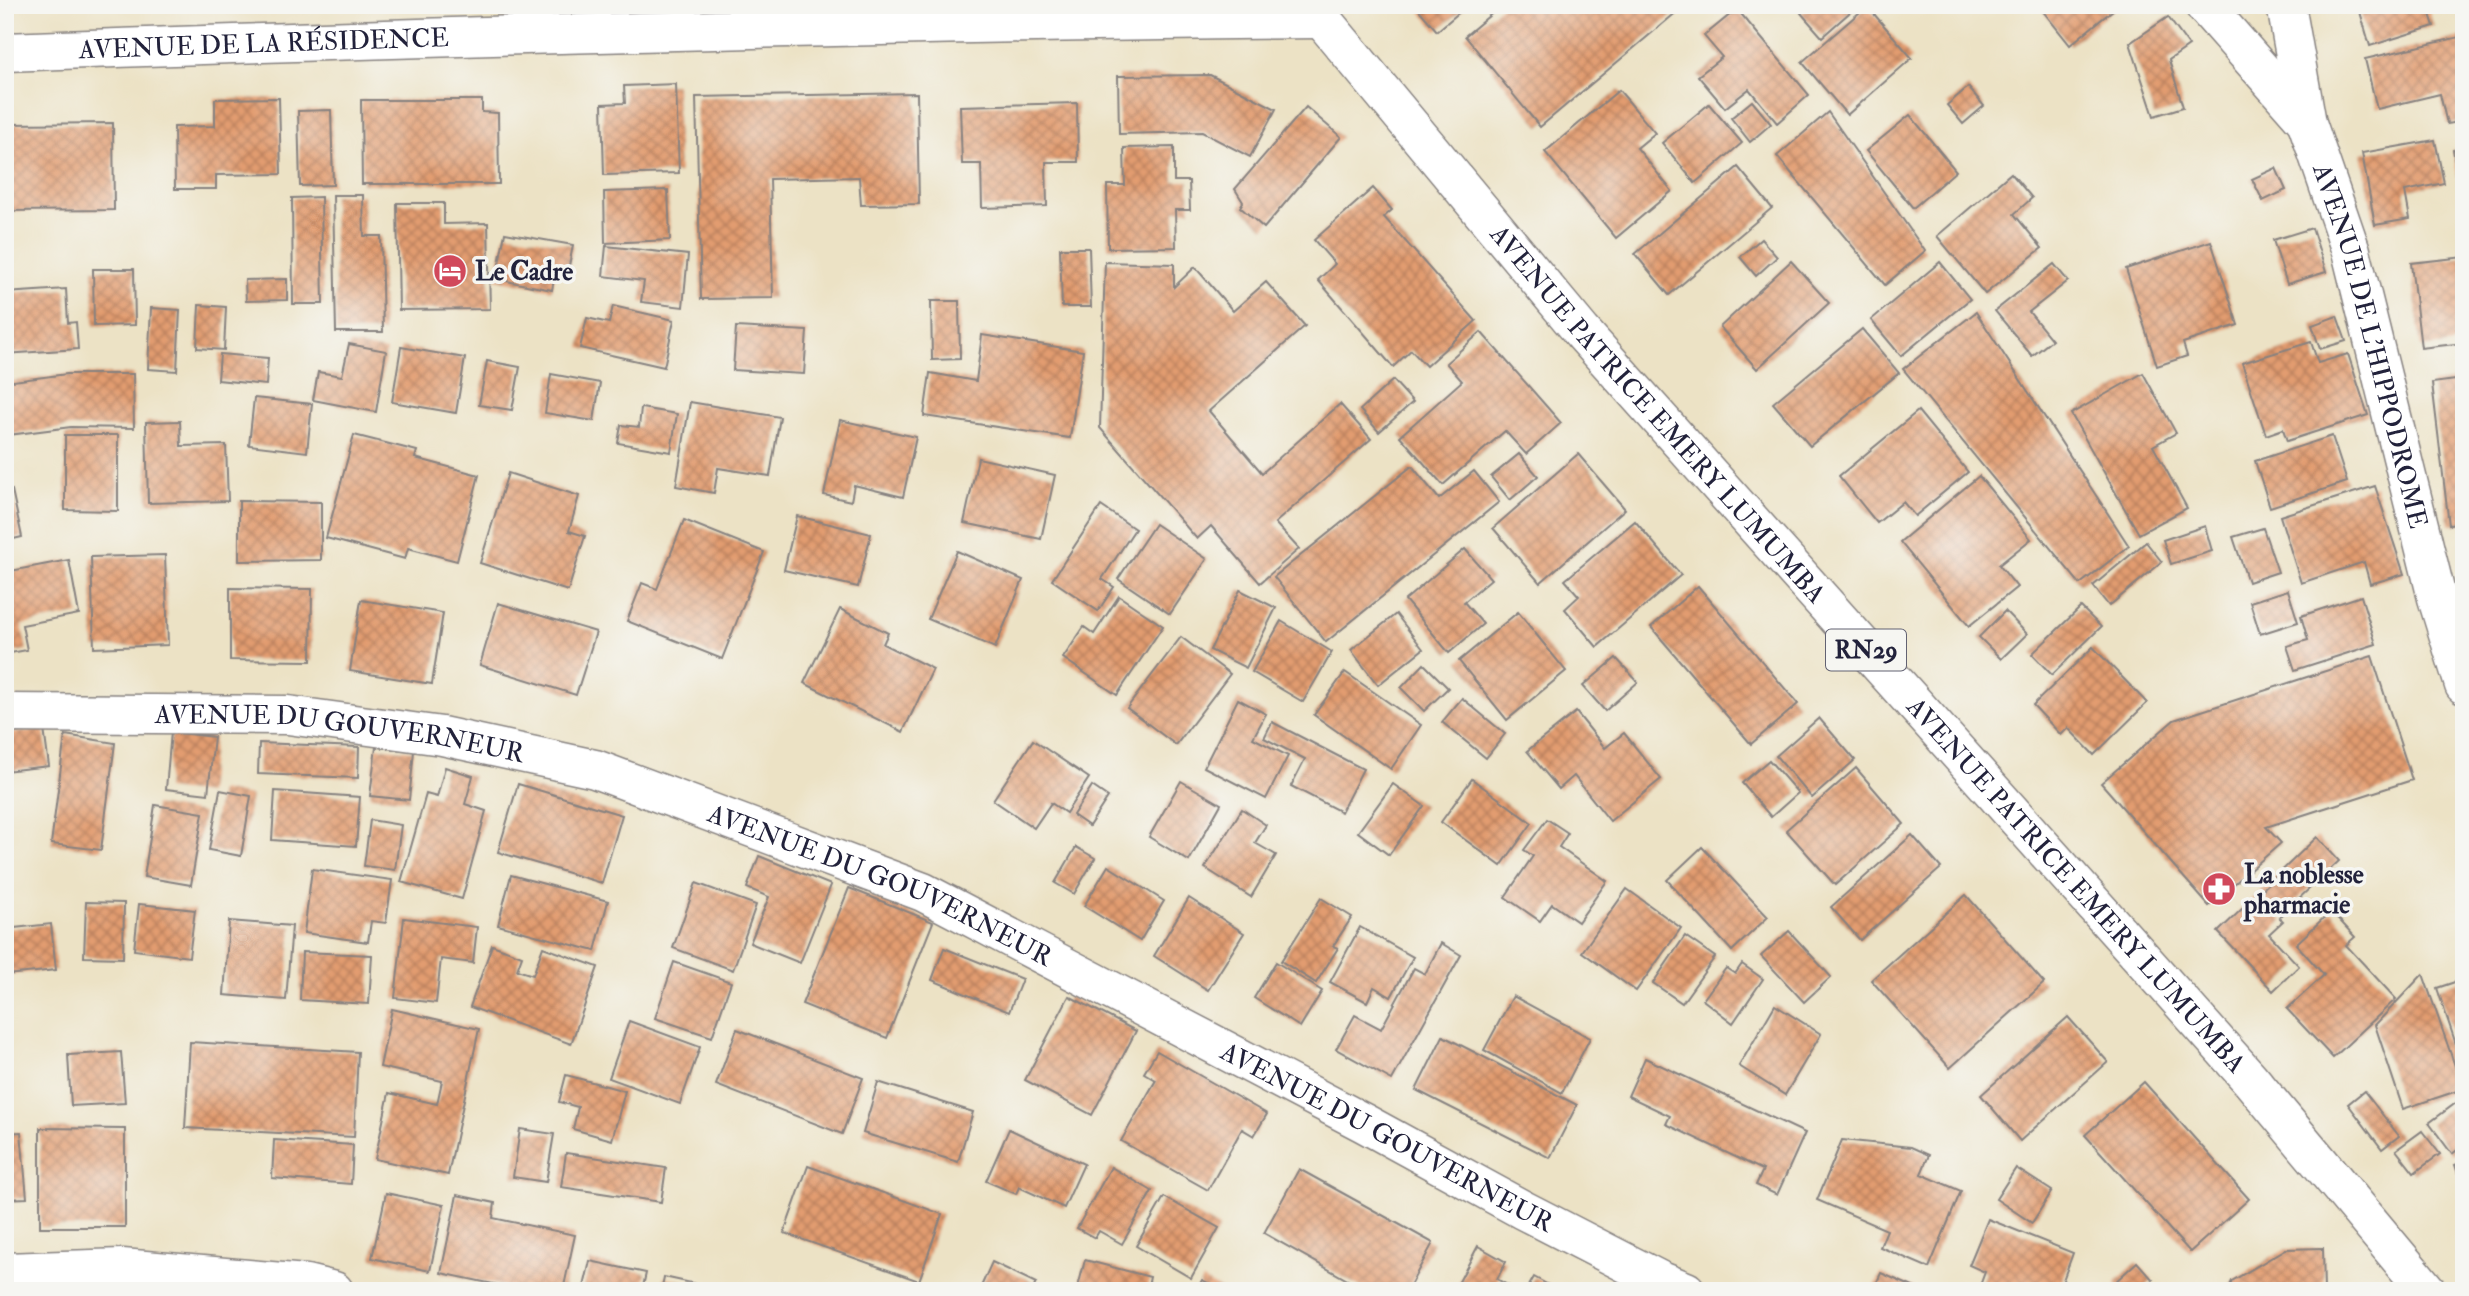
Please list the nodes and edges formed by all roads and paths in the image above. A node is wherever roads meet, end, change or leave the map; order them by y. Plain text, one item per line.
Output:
1 (2204, 5) edge
2 (2286, 5) edge
3 (1315, 12) edge
4 (424, 21) edge
5 (5, 52) edge
6 (2307, 123) junction
7 (2464, 685) edge
8 (5, 713) edge
9 (5, 1272) edge
10 (334, 1291) edge
11 (1686, 1291) edge
12 (2427, 1291) edge

1 - 6 street
2 - 6 street, AVENUE DE L'HIPPODROME
3 - 4 street, AVENUE DE LA RÉSIDENCE
3 - 12 street, AVENUE PATRICE EMERY LUMUMBA / RN29
4 - 5 street, AVENUE DE LA RÉSIDENCE
6 - 7 street, AVENUE DE L'HIPPODROME
8 - 11 street, AVENUE DU GOUVERNEUR
9 - 10 street

